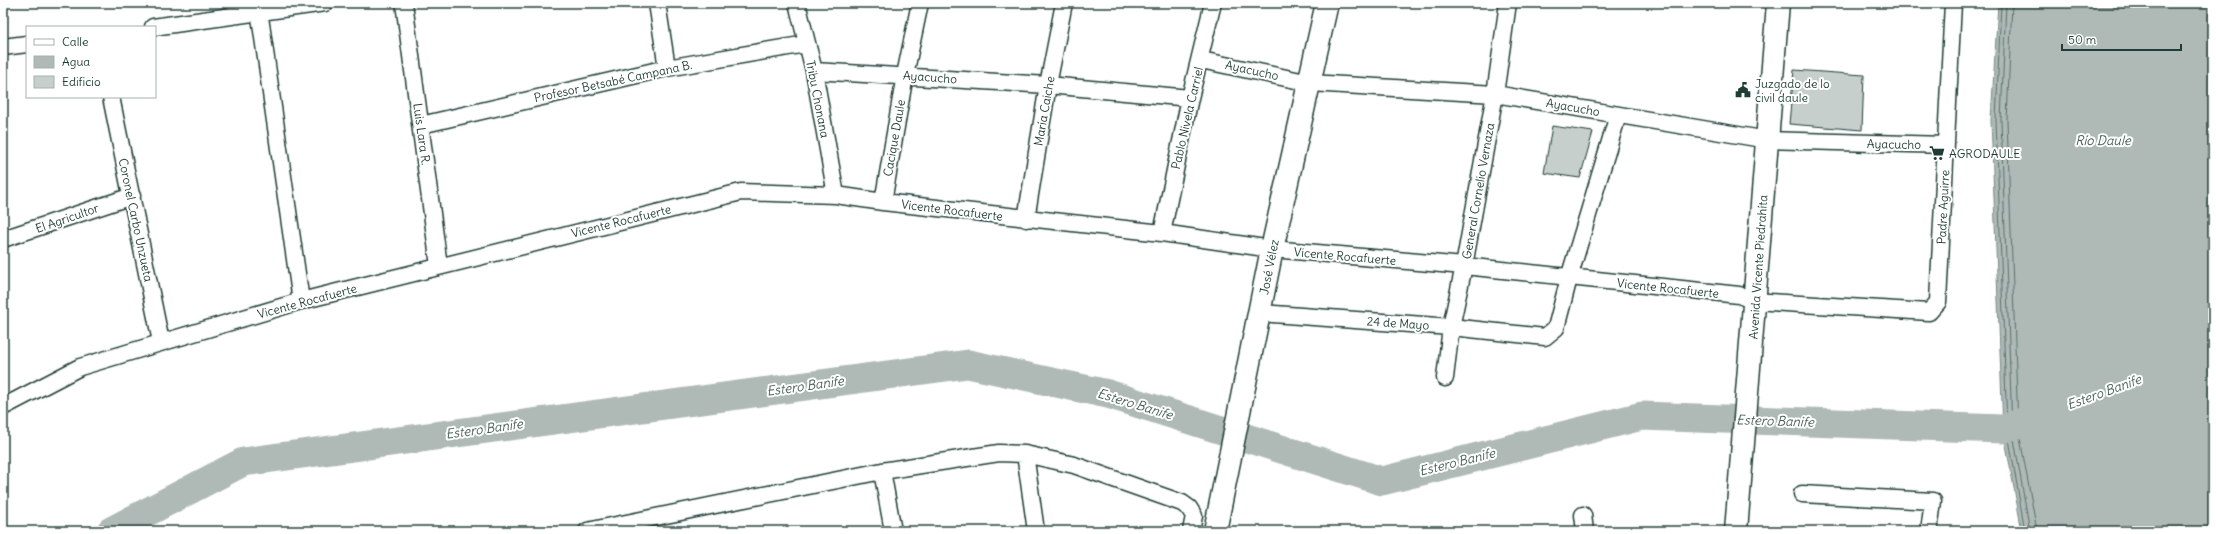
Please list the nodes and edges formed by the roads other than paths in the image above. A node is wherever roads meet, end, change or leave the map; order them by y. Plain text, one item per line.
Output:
1 (325, 3) edge
2 (404, 3) edge
3 (657, 3) edge
4 (797, 3) edge
5 (920, 3) edge
6 (1064, 3) edge
7 (1214, 3) edge
8 (1328, 3) edge
9 (1508, 3) edge
10 (1778, 3) edge
11 (1953, 3) edge
12 (258, 7) edge
13 (156, 26) edge
14 (26, 44) edge
15 (806, 44) junction
16 (3, 47) edge
17 (1200, 60) junction
18 (667, 68) junction
19 (814, 71) junction
20 (905, 75) junction
21 (1310, 83) junction
22 (1048, 85) junction
23 (1495, 94) junction
24 (111, 98) edge
25 (1190, 98) junction
26 (1618, 115) junction
27 (422, 125) junction
28 (1768, 140) junction
29 (1946, 145) junction
30 (836, 195) junction
31 (132, 196) junction
32 (883, 202) junction
33 (1026, 219) junction
34 (1162, 233) junction
35 (3, 239) edge
36 (1272, 249) junction
37 (439, 266) junction
38 (1464, 266) junction
39 (1569, 278) junction
40 (301, 301) junction
41 (1754, 301) junction
42 (1928, 312) joint
43 (1260, 313) junction
44 (1451, 326) junction
45 (161, 342) junction
46 (1445, 378) dead end
47 (3, 407) edge
48 (1025, 454) junction
49 (882, 471) junction
50 (1802, 494) dead end
51 (1583, 515) dead end
52 (1217, 522) edge
53 (647, 525) edge
54 (587, 531) edge
55 (892, 531) edge
56 (1036, 531) edge
57 (1191, 531) edge
58 (1585, 531) edge
59 (1736, 531) edge
60 (1930, 531) edge

1 - 12 street
2 - 27 street, Luis Lara R.
3 - 18 street
4 - 15 street, Tribu Chonana
5 - 20 street, Cacique Daule
6 - 22 street, María Caiche
7 - 17 street, Pablo Nivela Carriel
8 - 21 main road, José Vélez
9 - 23 street, General Cornelio Vernaza
10 - 28 main road, Avenida Vicente Piedrahíta
11 - 29 street, Padre Aguirre
12 - 13 street
12 - 40 street
14 - 16 street
15 - 18 street, Profesor Betsabé Campana B.
15 - 19 street, Tribu Chonana
17 - 21 street, Ayacucho
17 - 25 street, Pablo Nivela Carriel
18 - 27 street, Profesor Betsabé Campana B.
19 - 20 street, Ayacucho
19 - 30 street, Tribu Chonana
20 - 22 street, Ayacucho
20 - 32 street, Cacique Daule
21 - 23 street, Ayacucho
21 - 36 main road, José Vélez
22 - 25 street, Ayacucho
22 - 33 street, María Caiche
23 - 26 street, Ayacucho
23 - 38 street, General Cornelio Vernaza
24 - 31 street, Coronel Carbo Unzueta
25 - 34 street, Pablo Nivela Carriel
26 - 28 street, Ayacucho
26 - 39 street
27 - 37 street, Luis Lara R.
28 - 29 street, Ayacucho
28 - 41 main road, Avenida Vicente Piedrahíta
29 - 42 street, Padre Aguirre
30 - 32 street, Vicente Rocafuerte
30 - 37 street, Vicente Rocafuerte
31 - 35 street, El Agricultor
31 - 45 street, Coronel Carbo Unzueta
32 - 33 street, Vicente Rocafuerte
33 - 34 street, Vicente Rocafuerte
34 - 36 street, Vicente Rocafuerte
36 - 38 street, Vicente Rocafuerte
36 - 43 main road, José Vélez
37 - 40 street, Vicente Rocafuerte
38 - 39 street, Vicente Rocafuerte
38 - 44 street, General Cornelio Vernaza
39 - 41 street, Vicente Rocafuerte
39 - 44 street, 24 de Mayo
40 - 45 street, Vicente Rocafuerte
41 - 42 street, Vicente Rocafuerte
41 - 59 main road, Avenida Vicente Piedrahíta
43 - 44 street, 24 de Mayo
43 - 52 main road, José Vélez
44 - 46 street, General Cornelio Vernaza
45 - 47 street, Vicente Rocafuerte
48 - 49 street
48 - 56 street
48 - 57 street
49 - 53 street
49 - 55 street
50 - 60 street
51 - 58 street
53 - 54 street

